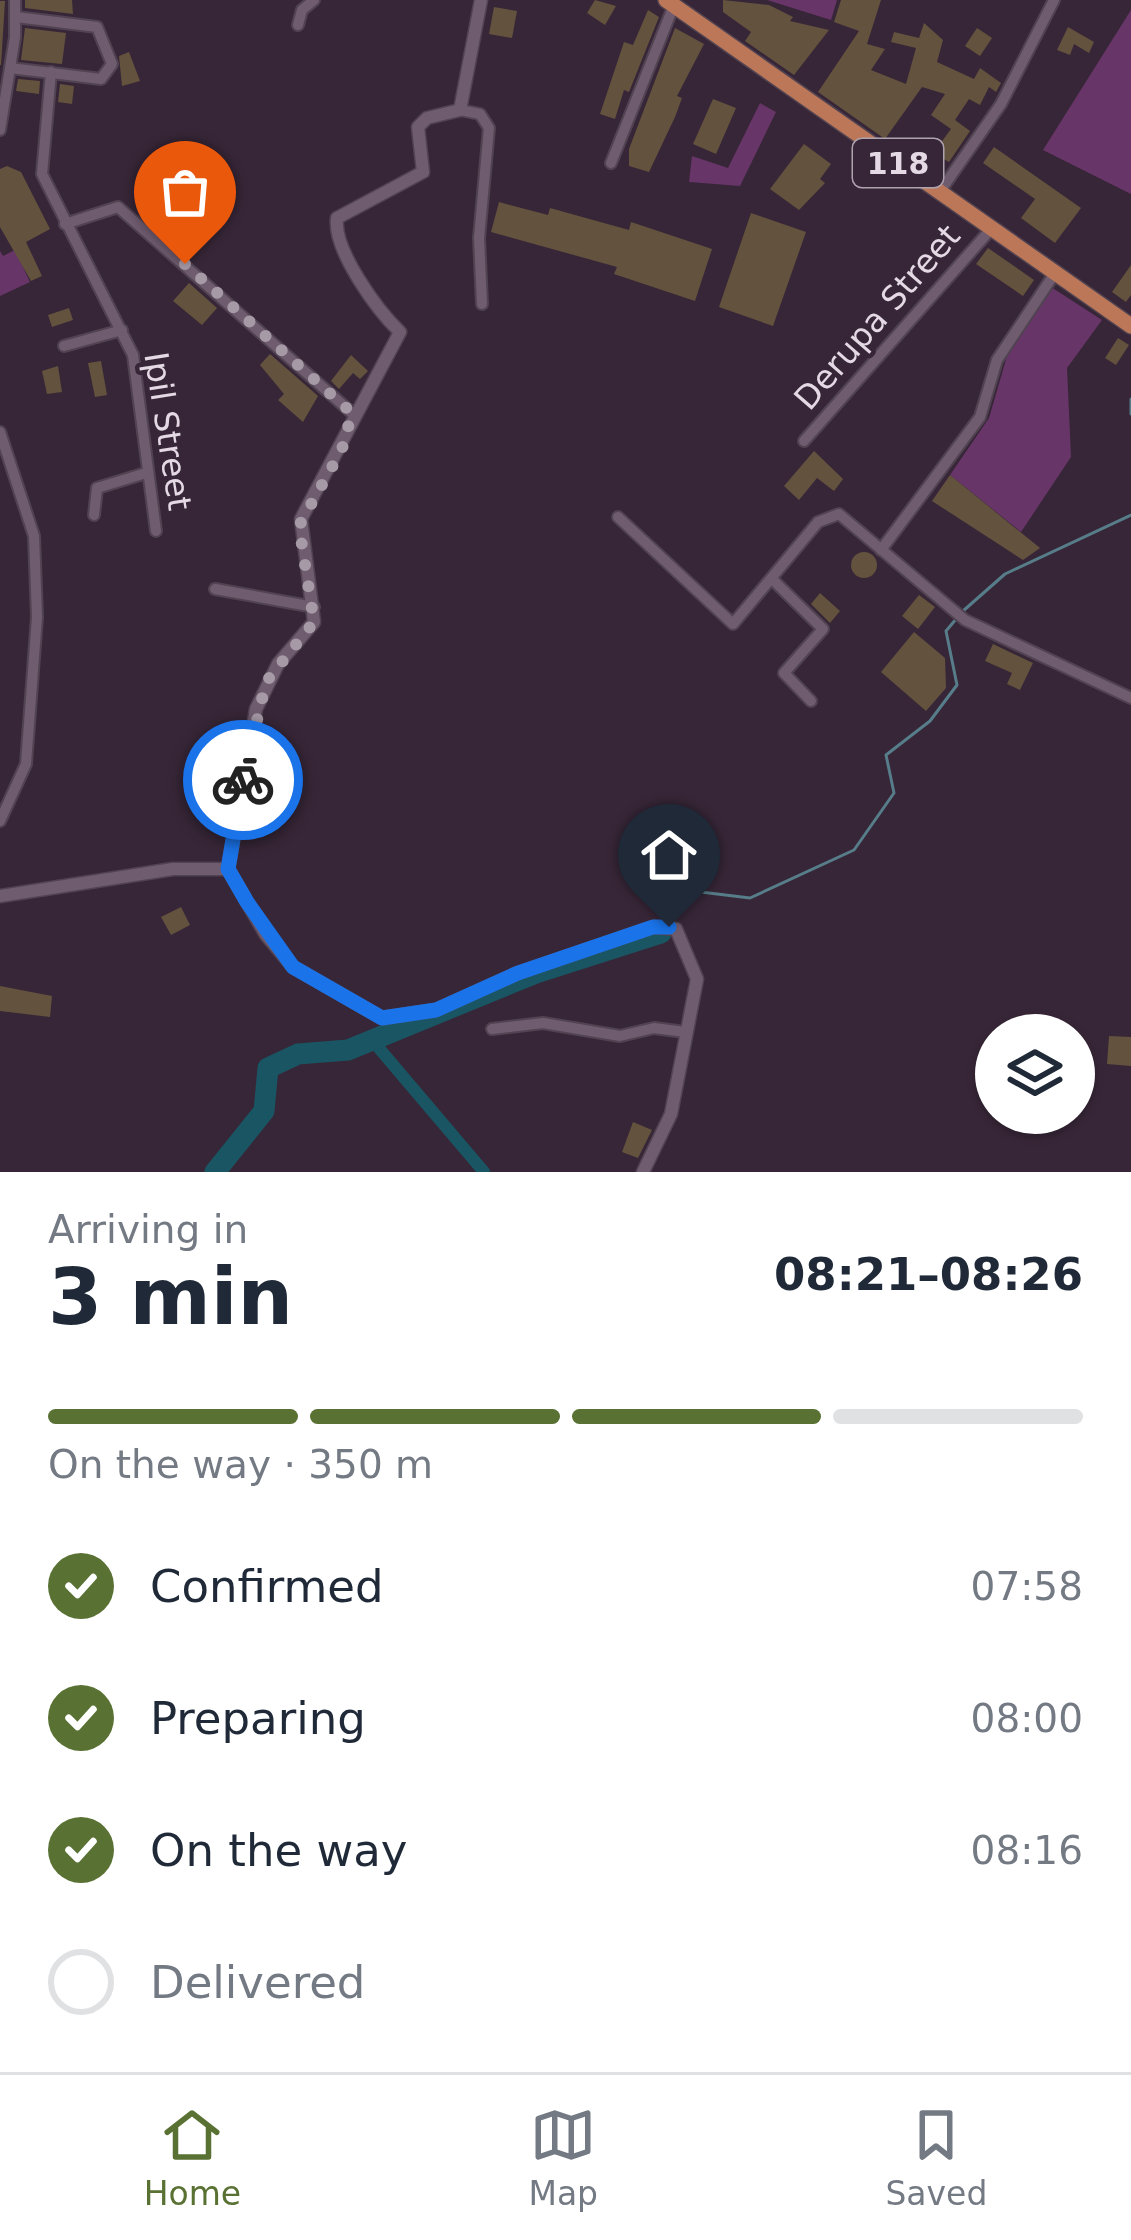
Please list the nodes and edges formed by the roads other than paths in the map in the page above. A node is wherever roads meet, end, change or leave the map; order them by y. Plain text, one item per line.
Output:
1 (15, 0) edge
2 (314, 0) edge
3 (481, 0) edge
4 (1054, 0) edge
5 (670, 3) edge
6 (16, 17) junction
7 (298, 25) dead end
8 (0, 34) edge
9 (15, 37) junction
10 (10, 68) junction
11 (51, 72) junction
12 (460, 110) junction
13 (0, 130) edge
14 (611, 163) dead end
15 (939, 193) junction
16 (65, 224) junction
17 (991, 229) junction
18 (1055, 273) junction
19 (482, 304) dead end
20 (1131, 326) edge
21 (122, 330) junction
22 (64, 346) dead end
23 (352, 413) junction
24 (0, 432) edge
25 (803, 441) dead end
26 (146, 473) junction
27 (94, 515) dead end
28 (618, 517) dead end
29 (157, 531) dead end
30 (881, 550) junction
31 (772, 579) junction
32 (215, 590) dead end
33 (314, 607) junction
34 (1131, 698) edge
35 (811, 701) dead end
36 (0, 821) edge
37 (228, 869) junction
38 (0, 896) edge
39 (492, 1028) dead end
40 (685, 1032) junction
41 (644, 1172) edge

1 - 6 street
2 - 7 street
3 - 12 street
4 - 15 street
5 - 14 street
5 - 15 main road, 118
6 - 9 street
6 - 11 street
8 - 9 street
9 - 10 street
10 - 11 street
10 - 13 street
11 - 16 street, Ipil Street
12 - 19 street
12 - 23 street
15 - 17 main road, 118
16 - 21 street, Ipil Street
16 - 23 street
17 - 18 main road, 118
17 - 25 street, Derupa Street
18 - 20 main road, 118
18 - 30 street
21 - 22 street
21 - 26 street, Ipil Street
23 - 33 street
24 - 36 street
26 - 27 street
26 - 29 street, Ipil Street
28 - 31 street
30 - 31 street
30 - 34 street
31 - 35 street
32 - 33 street
33 - 37 street
37 - 38 street
37 - 40 street
39 - 40 street
40 - 41 street

